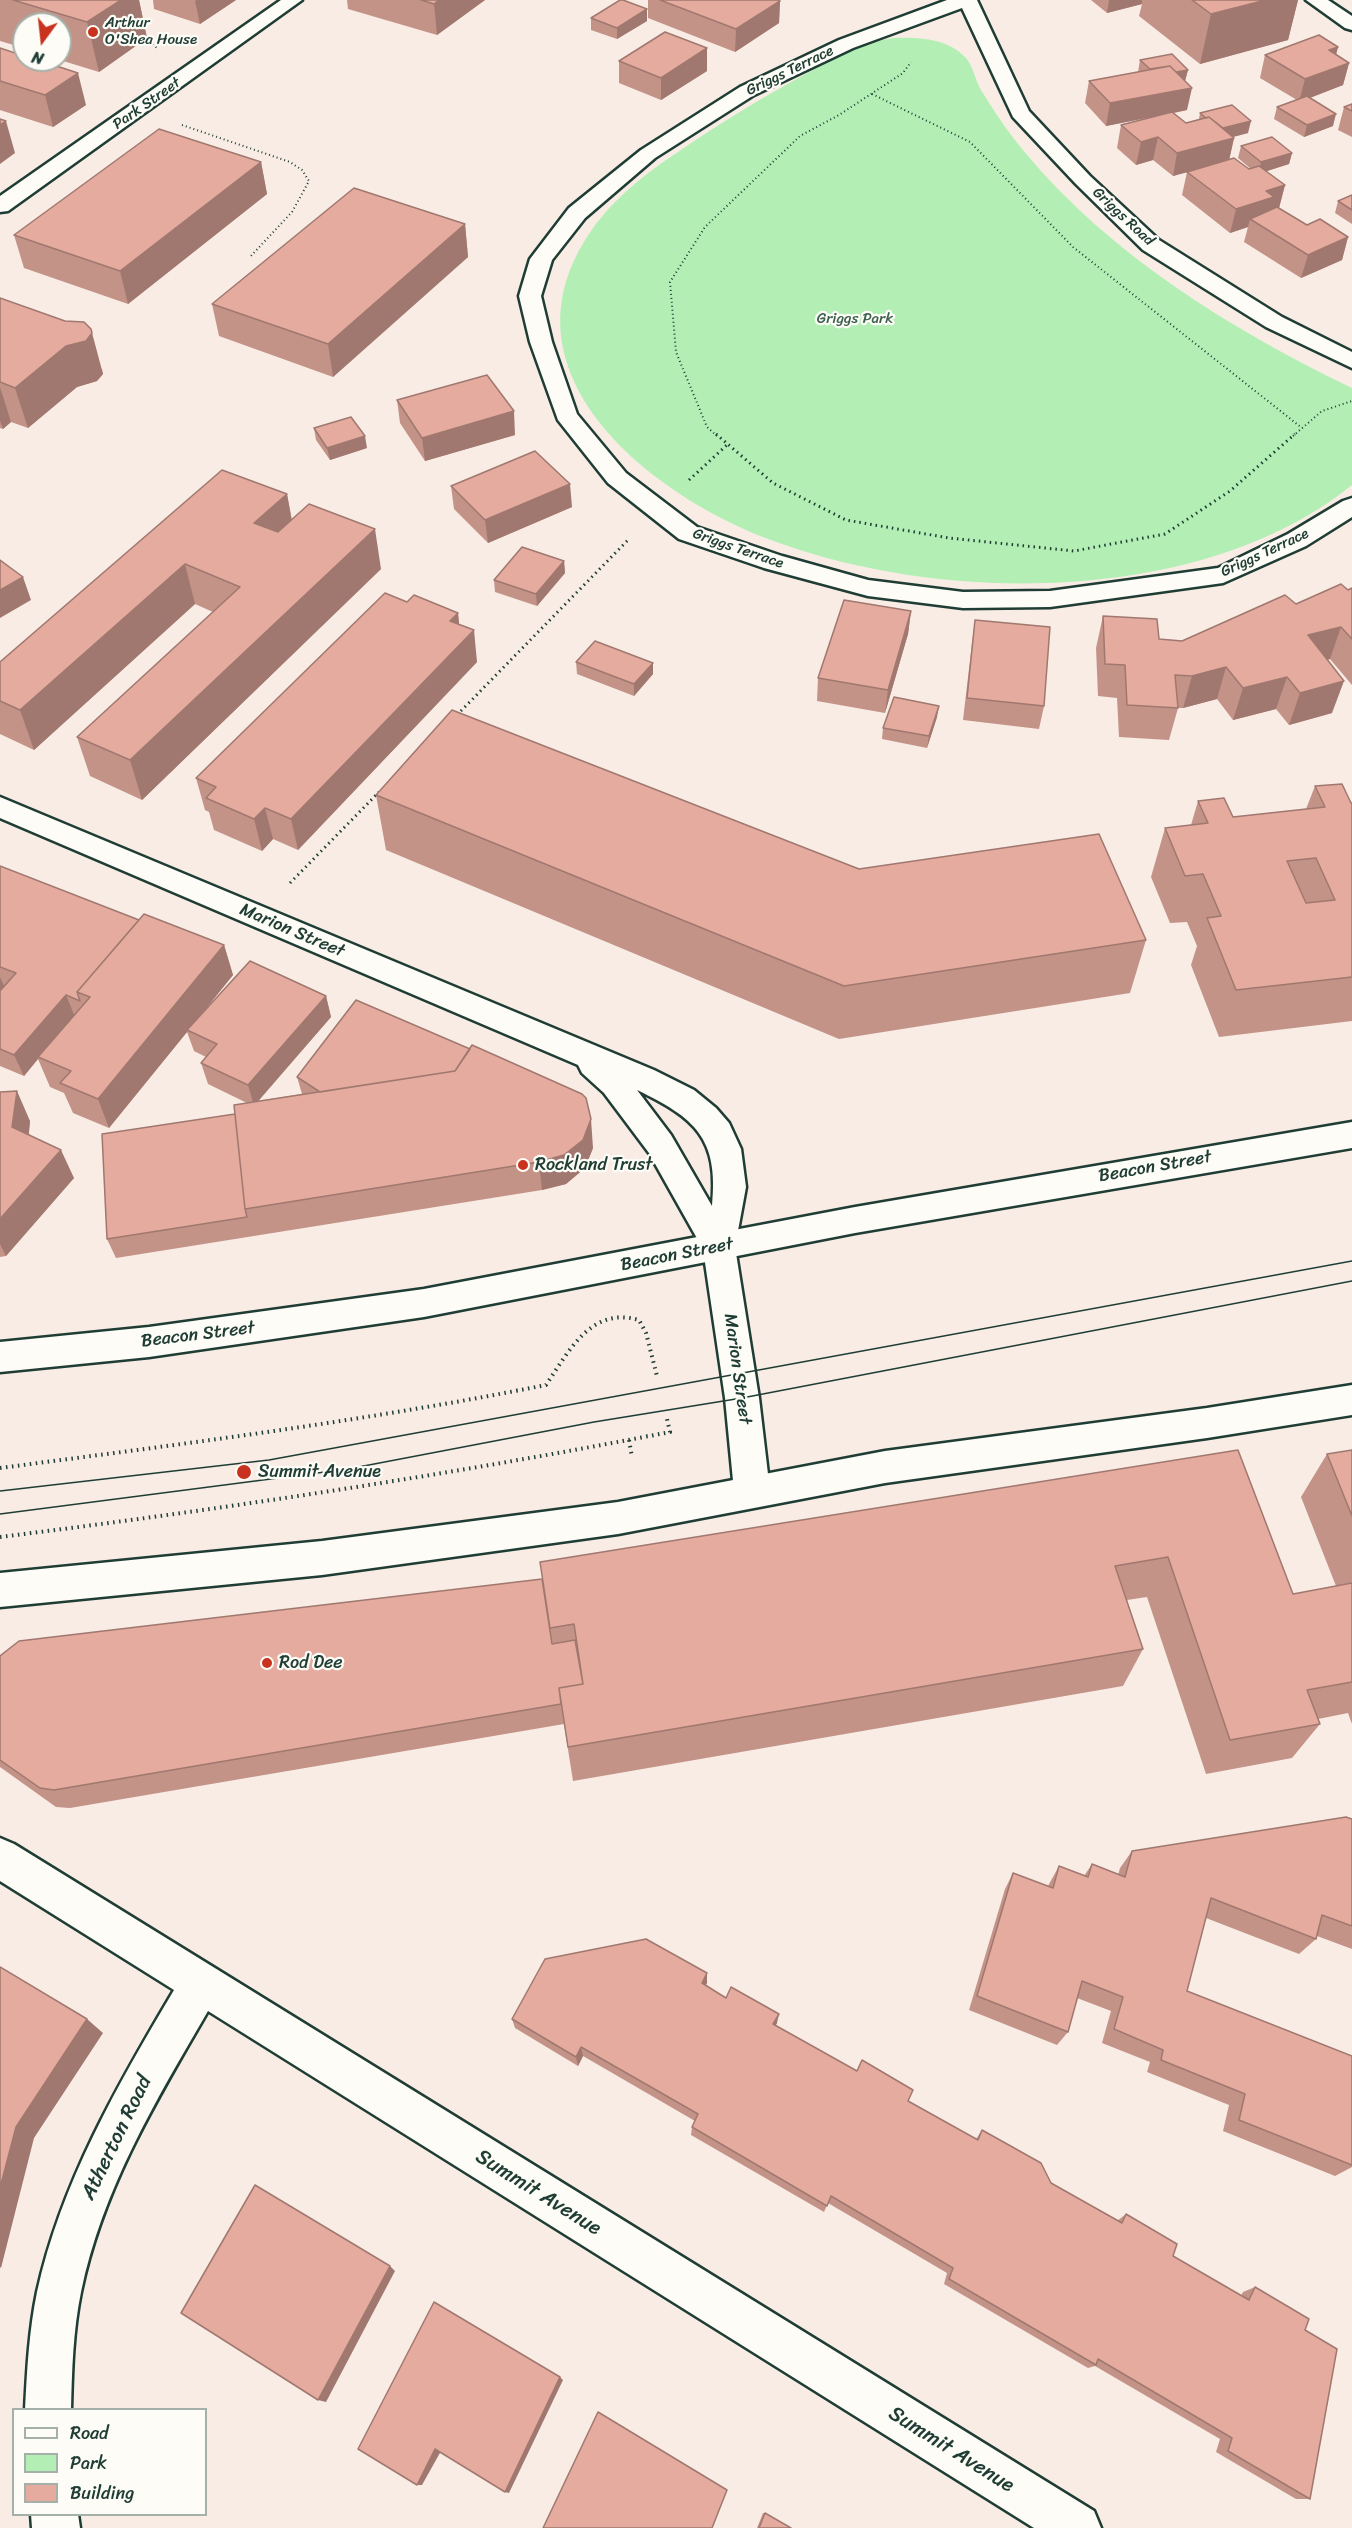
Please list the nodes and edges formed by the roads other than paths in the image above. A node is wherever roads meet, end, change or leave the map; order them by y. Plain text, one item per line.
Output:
1 (293, 0) edge
2 (967, 0) edge
3 (1315, 0) edge
4 (1352, 24) edge
5 (0, 206) edge
6 (1352, 361) edge
7 (1352, 506) edge
8 (0, 807) edge
9 (584, 1056) junction
10 (1352, 1135) edge
11 (719, 1247) junction
12 (0, 1357) edge
13 (1352, 1400) edge
14 (752, 1491) junction
15 (0, 1590) edge
16 (0, 1858) edge
17 (201, 1984) junction
18 (48, 2408) edge
19 (1077, 2528) edge

1 - 5 street, Park Street
2 - 6 street, Griggs Road
2 - 7 street, Griggs Terrace
3 - 4 street
8 - 9 street, Marion Street
9 - 11 street, Marion Street
9 - 11 street, Marion Street
10 - 11 street, Beacon Street
11 - 12 street, Beacon Street
11 - 14 street, Marion Street
13 - 14 street
14 - 15 street
16 - 17 street, Summit Avenue
17 - 18 street, Atherton Road
17 - 19 street, Summit Avenue

